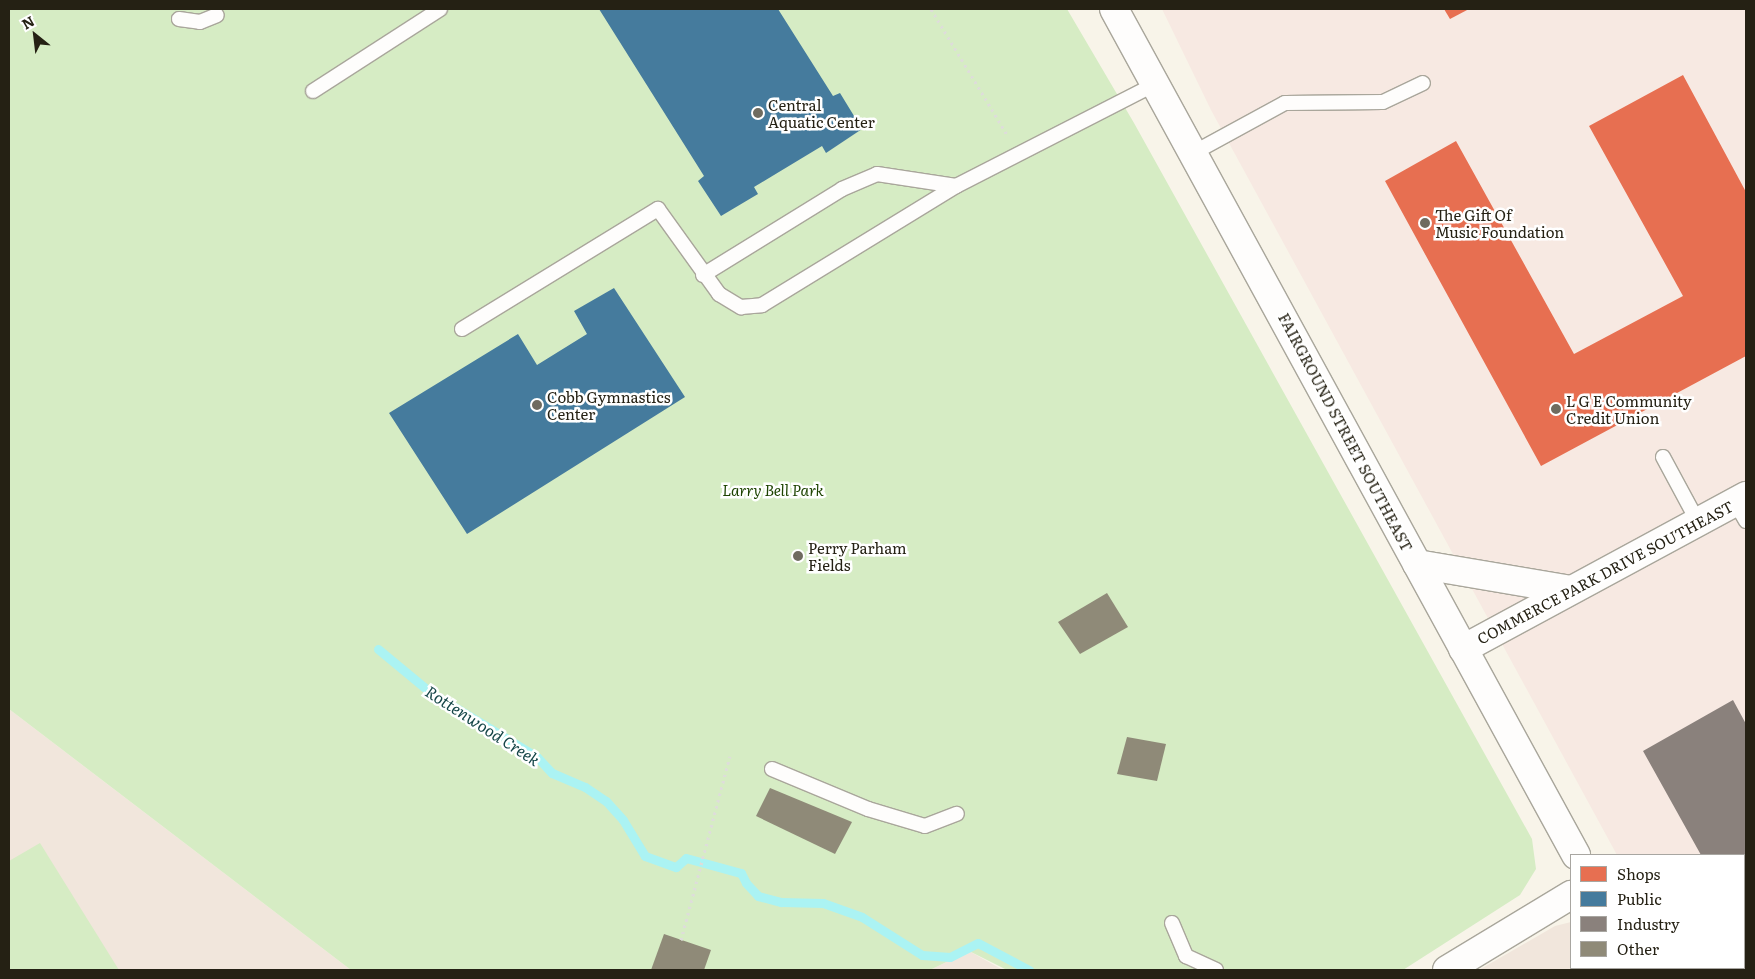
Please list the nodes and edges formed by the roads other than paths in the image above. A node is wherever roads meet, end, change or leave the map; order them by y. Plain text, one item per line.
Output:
1 (440, 9) edge
2 (1114, 9) edge
3 (218, 15) dead end
4 (179, 19) dead end
5 (1157, 83) junction
6 (1423, 83) dead end
7 (313, 91) dead end
8 (1195, 152) junction
9 (956, 186) junction
10 (703, 275) junction
11 (462, 329) dead end
12 (1663, 457) dead end
13 (1743, 506) edge
14 (1698, 522) junction
15 (1417, 564) junction
16 (1570, 590) junction
17 (1463, 649) junction
18 (772, 769) dead end
19 (957, 814) dead end
20 (1575, 854) edge
21 (1570, 896) edge
22 (1172, 923) dead end
23 (1216, 970) edge
24 (1447, 970) edge

1 - 7 lane
2 - 5 main road, FAIRGROUND STREET SOUTHEAST
3 - 4 lane
5 - 8 main road, FAIRGROUND STREET SOUTHEAST
5 - 9 lane
6 - 8 lane
8 - 15 main road, FAIRGROUND STREET SOUTHEAST
9 - 10 lane
9 - 10 lane
10 - 11 lane
12 - 14 lane
13 - 14 main road, COMMERCE PARK DRIVE SOUTHEAST
14 - 16 main road, COMMERCE PARK DRIVE SOUTHEAST
15 - 16 main road
15 - 17 main road, FAIRGROUND STREET SOUTHEAST
16 - 17 main road, COMMERCE PARK DRIVE SOUTHEAST
17 - 20 main road, FAIRGROUND STREET SOUTHEAST
18 - 19 lane
21 - 24 main road
22 - 23 lane

